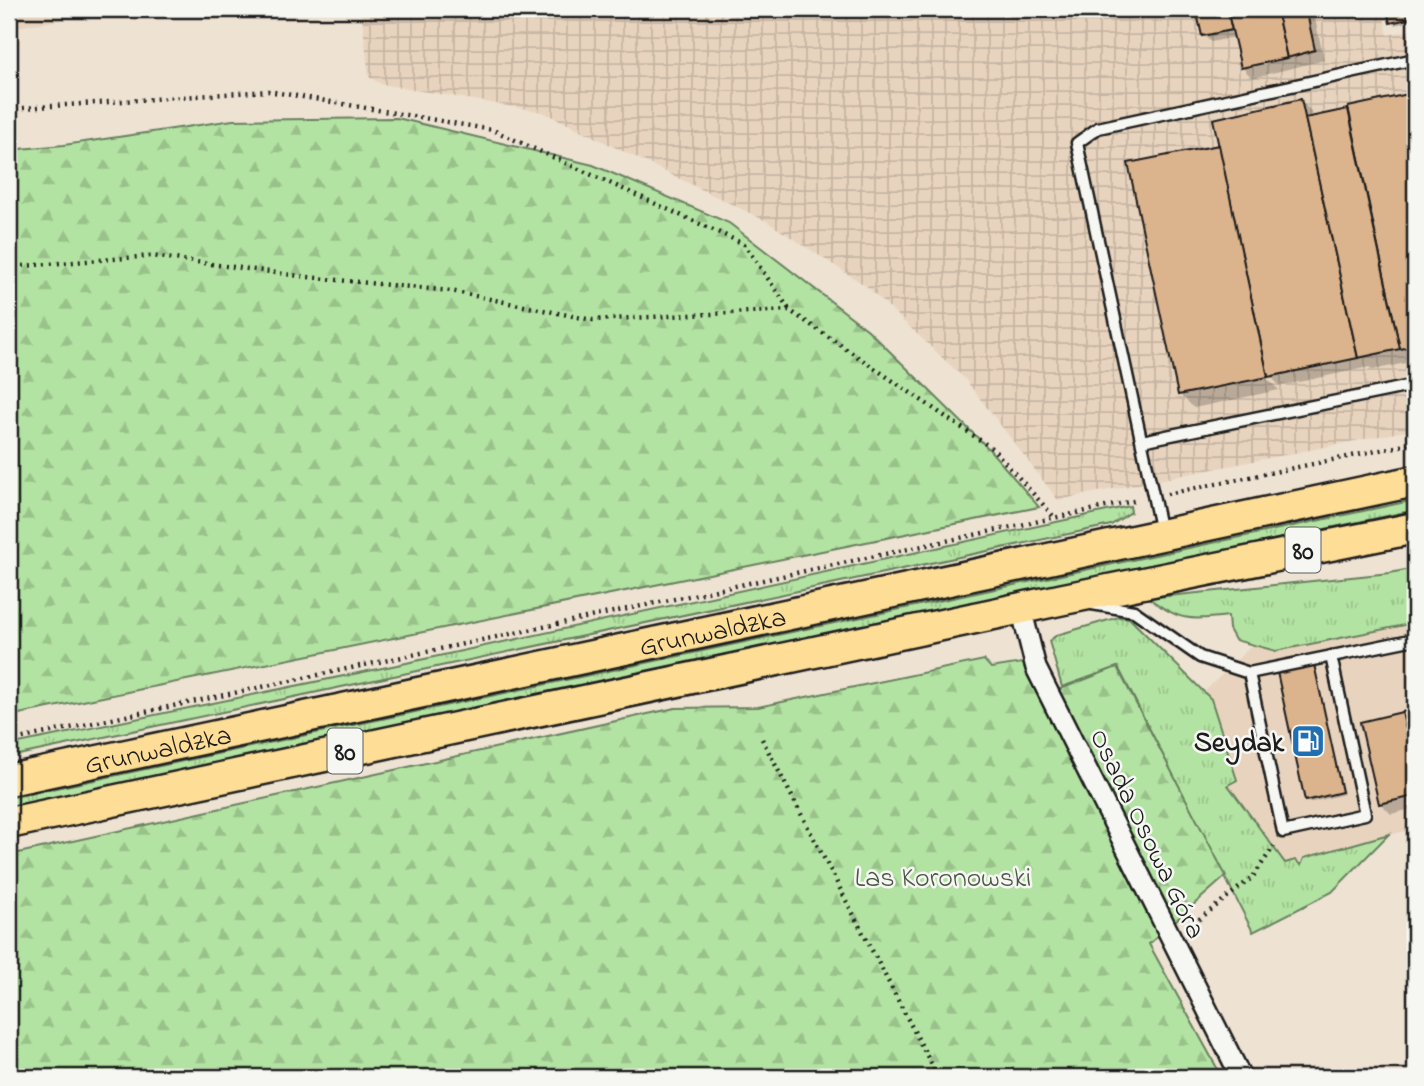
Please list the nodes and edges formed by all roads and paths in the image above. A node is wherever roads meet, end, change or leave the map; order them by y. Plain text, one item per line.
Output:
1 (1415, 59) edge
2 (9, 109) edge
3 (9, 267) edge
4 (789, 310) junction
5 (1415, 385) edge
6 (1142, 441) junction
7 (1415, 443) edge
8 (1415, 481) edge
9 (1154, 497) junction
10 (1055, 518) junction
11 (1415, 528) edge
12 (1161, 536) junction
13 (1064, 599) junction
14 (1021, 608) junction
15 (1415, 639) edge
16 (1331, 656) junction
17 (1249, 673) junction
18 (762, 739) dead end
19 (9, 741) edge
20 (9, 780) edge
21 (9, 823) edge
22 (1283, 832) junction
23 (1170, 941) junction
24 (938, 1077) edge
25 (1241, 1077) edge

1 - 6 lane
2 - 4 path
3 - 4 path
4 - 10 path
5 - 6 lane
6 - 9 lane
7 - 9 path
8 - 12 main road, Grunwaldzka / 80
9 - 10 path
9 - 12 lane
10 - 19 path
11 - 13 main road, Grunwaldzka / 80
12 - 20 main road, Grunwaldzka / 80
13 - 14 main road, Grunwaldzka / 80
13 - 17 lane
14 - 21 main road, Grunwaldzka / 80
14 - 23 street, Osada Osowa Góra
15 - 16 lane
16 - 17 lane
16 - 22 lane
17 - 22 lane
18 - 24 path
22 - 23 path
23 - 25 street, Osada Osowa Góra

